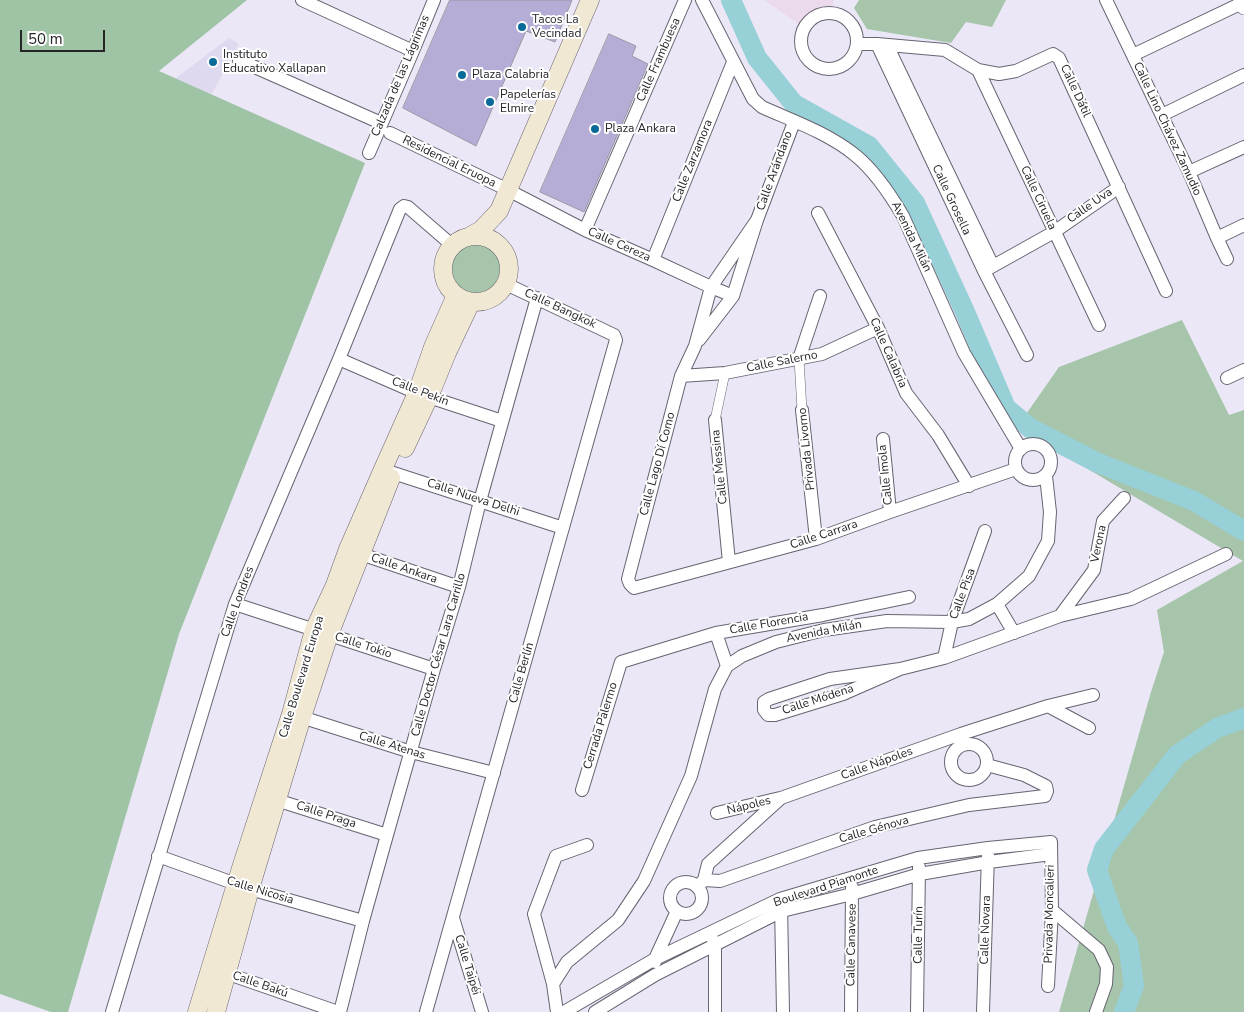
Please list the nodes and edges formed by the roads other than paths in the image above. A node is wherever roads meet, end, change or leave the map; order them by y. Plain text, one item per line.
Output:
1 (302, 0) edge
2 (434, 0) edge
3 (590, 0) edge
4 (685, 0) edge
5 (702, 0) edge
6 (839, 0) edge
7 (1106, 0) edge
8 (1242, 3) edge
9 (836, 13) junction
10 (857, 44) junction
11 (882, 44) junction
12 (413, 51) junction
13 (1133, 55) junction
14 (239, 60) dead end
15 (733, 62) junction
16 (978, 70) junction
17 (1244, 75) edge
18 (1162, 115) junction
19 (794, 122) junction
20 (381, 123) junction
21 (390, 134) dead end
22 (1244, 147) edge
23 (368, 153) dead end
24 (1189, 172) junction
25 (1119, 186) junction
26 (508, 190) junction
27 (499, 211) junction
28 (818, 213) dead end
29 (757, 220) junction
30 (1244, 225) edge
31 (585, 230) junction
32 (1054, 232) junction
33 (470, 236) junction
34 (1216, 238) junction
35 (498, 245) junction
36 (453, 246) junction
37 (653, 260) junction
38 (1227, 260) dead end
39 (989, 268) junction
40 (506, 284) junction
41 (711, 288) junction
42 (1166, 292) dead end
43 (733, 296) junction
44 (820, 296) dead end
45 (464, 298) junction
46 (537, 298) junction
47 (1099, 325) dead end
48 (878, 328) junction
49 (614, 335) joint
50 (695, 346) junction
51 (1027, 356) dead end
52 (339, 359) junction
53 (799, 359) junction
54 (1244, 370) edge
55 (725, 373) junction
56 (681, 376) junction
57 (1228, 378) dead end
58 (423, 395) junction
59 (802, 410) joint
60 (715, 420) joint
61 (502, 421) junction
62 (883, 439) dead end
63 (1021, 449) junction
64 (1016, 469) junction
65 (388, 471) junction
66 (1046, 476) junction
67 (969, 486) junction
68 (1124, 498) dead end
69 (480, 501) junction
70 (890, 512) junction
71 (562, 528) junction
72 (985, 531) dead end
73 (816, 539) junction
74 (355, 552) junction
75 (1226, 554) dead end
76 (729, 562) junction
77 (630, 584) joint
78 (459, 587) junction
79 (909, 597) dead end
80 (235, 604) junction
81 (997, 604) junction
82 (823, 614) junction
83 (1060, 616) junction
84 (952, 622) junction
85 (824, 630) junction
86 (322, 632) junction
87 (716, 633) junction
88 (1014, 633) junction
89 (944, 658) junction
90 (621, 662) joint
91 (727, 666) junction
92 (434, 669) junction
93 (900, 669) junction
94 (1093, 695) dead end
95 (1048, 706) junction
96 (296, 716) junction
97 (1089, 728) dead end
98 (963, 739) junction
99 (410, 752) junction
100 (987, 765) junction
101 (494, 772) junction
102 (582, 790) dead end
103 (271, 798) junction
104 (781, 798) junction
105 (717, 813) dead end
106 (387, 835) junction
107 (587, 845) dead end
108 (988, 848) junction
109 (1051, 848) junction
110 (158, 856) junction
111 (918, 858) junction
112 (989, 862) junction
113 (920, 874) junction
114 (851, 878) junction
115 (700, 883) junction
116 (243, 887) junction
117 (852, 894) junction
118 (781, 905) junction
119 (1052, 910) junction
120 (677, 911) junction
121 (452, 918) junction
122 (363, 921) junction
123 (710, 932) junction
124 (715, 945) junction
125 (655, 959) junction
126 (219, 971) junction
127 (655, 975) junction
128 (552, 984) junction
129 (1048, 986) dead end
130 (571, 1010) edge
131 (112, 1012) edge
132 (197, 1012) edge
133 (216, 1012) edge
134 (339, 1012) edge
135 (426, 1012) edge
136 (482, 1012) edge
137 (557, 1012) edge
138 (595, 1012) edge
139 (715, 1012) edge
140 (782, 1012) edge
141 (851, 1012) edge
142 (918, 1012) edge
143 (982, 1012) edge
144 (1096, 1012) edge

1 - 12 street
2 - 12 street, Calzada de las Lágrimas
3 - 26 main road
4 - 31 street, Calle Frambuesa
5 - 15 street, Avenida Milán
6 - 9 street
7 - 13 street, Calle Lino Chávez Zamudio
8 - 13 street
9 - 10 street
9 - 10 street
10 - 11 street, Calle Dátil
11 - 16 street, Calle Dátil
11 - 39 street, Calle Grosella
12 - 20 street, Calzada de las Lágrimas
13 - 18 street, Calle Lino Chávez Zamudio
14 - 20 street
15 - 19 street, Avenida Milán
15 - 37 street, Calle Zarzamora
16 - 25 street, Calle Dátil
16 - 32 street, Calle Ciruela
17 - 18 street
18 - 24 street, Calle Lino Chávez Zamudio
19 - 29 street, Calle Arándano
19 - 63 street, Avenida Milán
20 - 23 street, Calzada de las Lágrimas
21 - 26 street, Residencial Eruopa
22 - 24 street
24 - 34 street, Calle Lino Chávez Zamudio
25 - 32 street, Calle Uva
25 - 42 street, Calle Dátil
26 - 27 main road
26 - 31 street, Calle Cereza
27 - 33 main road
27 - 35 main road
28 - 48 street, Calle Calabria
29 - 41 street, Calle Arándano
29 - 43 street, Calle Arándano
30 - 34 street
31 - 37 street, Calle Cereza
32 - 39 street, Calle Uva
32 - 47 street, Calle Ciruela
33 - 35 main road
33 - 36 main road
34 - 38 street, Calle Lino Chávez Zamudio
35 - 40 main road
36 - 45 main road
36 - 52 street, Calle Londres
37 - 41 street, Calle Cereza
39 - 51 street, Calle Grosella
40 - 45 main road
40 - 46 street, Calle Bangkok
41 - 43 street, Calle Cereza
41 - 50 street, Calle Lago Dí Como
43 - 50 street, Calle Lago Dí Como
44 - 53 street
45 - 58 main road, Calle Boulevard Europa
46 - 49 street, Calle Bangkok
46 - 61 street, Calle Doctor César Lara Carrillo
48 - 53 street, Calle Salerno
48 - 67 street, Calle Calabria
49 - 71 street, Calle Berlín
50 - 56 street, Calle Lago Dí Como
52 - 58 street, Calle Pekín
52 - 80 street, Calle Londres
53 - 55 street, Calle Salerno
53 - 59 street, Privada Livorno
54 - 57 street
55 - 56 street, Calle Salerno
55 - 60 street, Calle Messina
56 - 77 street, Calle Lago Dí Como
58 - 61 street, Calle Pekín
58 - 65 main road, Calle Boulevard Europa
59 - 73 street, Privada Livorno
60 - 76 street, Calle Messina
61 - 69 street, Calle Doctor César Lara Carrillo
62 - 70 street, Calle Imola
63 - 64 street
63 - 66 street
64 - 66 street
64 - 67 street, Calle Carrara
65 - 69 street, Calle Nueva Delhi
65 - 74 main road, Calle Boulevard Europa
66 - 81 street, Avenida Milán
67 - 70 street, Calle Carrara
68 - 83 street, Verona
69 - 71 street, Calle Nueva Delhi
69 - 78 street, Calle Doctor César Lara Carrillo
70 - 73 street, Calle Carrara
71 - 101 street, Calle Berlín
72 - 84 street, Calle Pisa
73 - 76 street, Calle Carrara
74 - 78 street, Calle Ankara
74 - 86 main road, Calle Boulevard Europa
75 - 83 street, Calle Módena
76 - 77 street, Calle Carrara
78 - 92 street, Calle Doctor César Lara Carrillo
79 - 82 street, Calle Florencia
80 - 86 street, Calle Tokio
80 - 110 street, Calle Londres
81 - 84 street, Avenida Milán
81 - 88 street
82 - 85 street, Calle Florencia
82 - 87 street, Calle Florencia
83 - 88 street, Calle Módena
84 - 85 street, Avenida Milán
84 - 89 street, Calle Pisa
85 - 91 street, Avenida Milán
86 - 92 street, Calle Tokio
86 - 96 main road, Calle Boulevard Europa
87 - 90 street, Calle Florencia
87 - 91 street, Calle Florencia
88 - 89 street, Calle Módena
89 - 93 street, Calle Módena
90 - 102 street, Cerrada Palermo
91 - 128 street
92 - 99 street, Calle Doctor César Lara Carrillo
93 - 93 street, Calle Módena
94 - 95 street, Calle Nápoles
95 - 97 street
95 - 98 street, Calle Nápoles
96 - 99 street, Calle Atenas
96 - 103 main road, Calle Boulevard Europa
98 - 100 street
98 - 100 street
98 - 104 street, Calle Nápoles
99 - 101 street, Calle Atenas
99 - 106 street, Calle Doctor César Lara Carrillo
100 - 115 street, Calle Génova
101 - 121 street, Calle Berlín
103 - 106 street, Calle Praga
103 - 116 main road, Calle Boulevard Europa
104 - 105 street, Nápoles
104 - 115 street, Calle Nápoles
106 - 122 street, Calle Doctor César Lara Carrillo
107 - 128 street
108 - 109 street, Boulevard Piamonte
108 - 111 street, Boulevard Piamonte
108 - 112 street, Calle Novara
109 - 112 street, Boulevard Piamonte
109 - 119 street, Privada Moncalieri
110 - 116 street, Calle Nicosia
110 - 131 street, Calle Londres
111 - 113 street, Calle Turín
111 - 114 street, Boulevard Piamonte
112 - 113 street, Boulevard Piamonte
112 - 143 street, Calle Novara
113 - 117 street, Boulevard Piamonte
113 - 142 street, Calle Turín
114 - 117 street, Calle Canavese
114 - 118 street, Boulevard Piamonte
115 - 120 street, Calle Nápoles
115 - 120 street
116 - 122 street, Calle Nicosia
116 - 126 main road, Calle Boulevard Europa
117 - 118 street, Boulevard Piamonte
117 - 141 street, Calle Canavese
118 - 123 street, Boulevard Piamonte
118 - 124 street, Boulevard Piamonte
118 - 140 street
119 - 129 street, Privada Moncalieri
119 - 144 street
120 - 125 street
121 - 135 street, Calle Berlín
121 - 136 street, Calle Taipéi
122 - 134 street, Calle Doctor César Lara Carrillo
123 - 124 street
123 - 125 street, Boulevard Piamonte
124 - 127 street, Boulevard Piamonte
124 - 139 street
125 - 127 street
125 - 130 street, Boulevard Piamonte
126 - 132 main road, Calle Boulevard Europa
126 - 133 main road, Calle Boulevard Europa
126 - 134 street, Calle Bakú
127 - 138 street, Boulevard Piamonte
128 - 137 street

